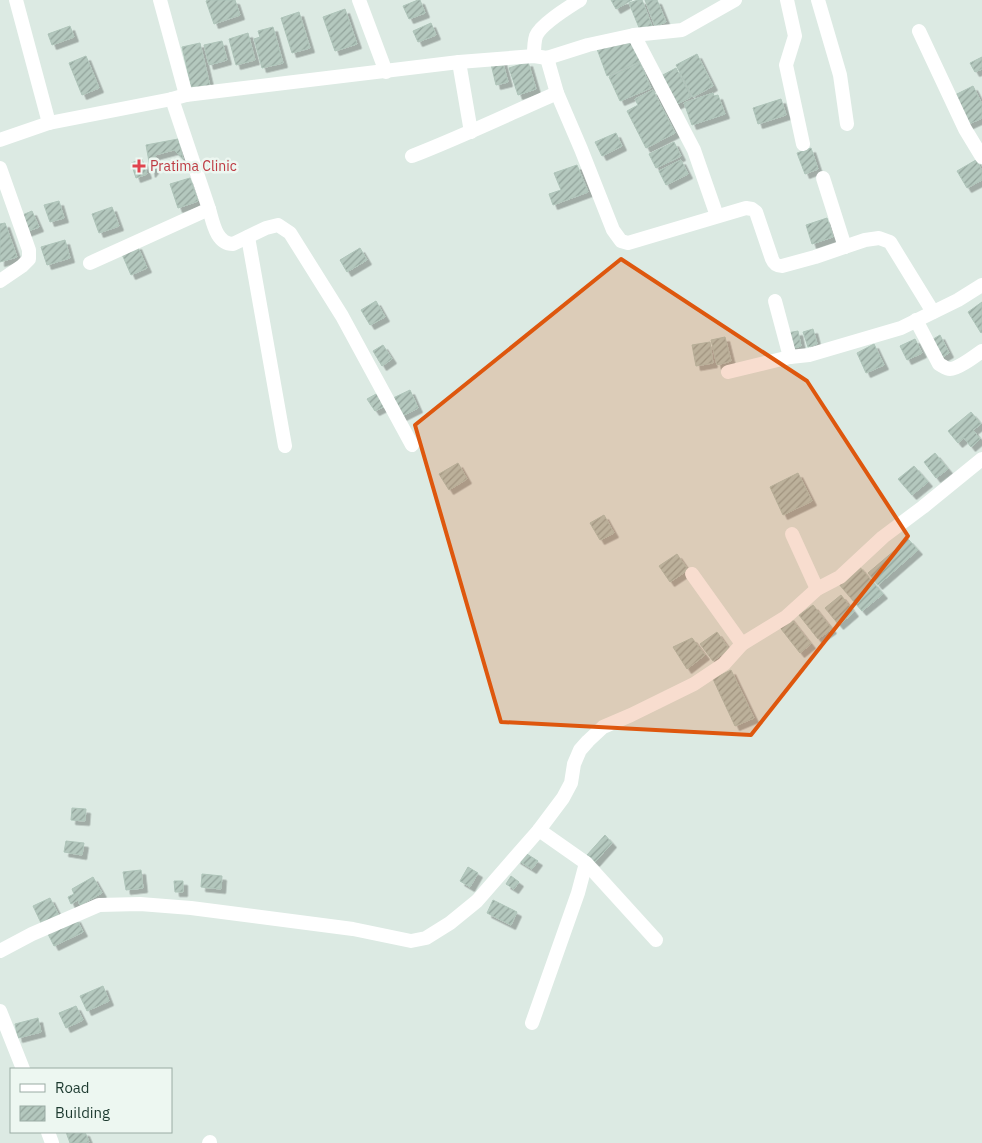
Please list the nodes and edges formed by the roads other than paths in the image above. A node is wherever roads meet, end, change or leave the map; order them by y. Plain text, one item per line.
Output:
1 (16, 0) edge
2 (160, 0) edge
3 (359, 0) edge
4 (580, 0) edge
5 (735, 0) edge
6 (787, 0) edge
7 (818, 0) edge
8 (919, 31) dead end
9 (634, 35) junction
10 (541, 57) junction
11 (459, 62) junction
12 (386, 72) junction
13 (557, 93) junction
14 (186, 95) junction
15 (172, 99) junction
16 (49, 123) junction
17 (847, 124) dead end
18 (471, 132) junction
19 (0, 140) edge
20 (804, 144) dead end
21 (412, 156) dead end
22 (982, 156) edge
23 (0, 168) edge
24 (822, 178) dead end
25 (209, 209) junction
26 (718, 216) junction
27 (248, 237) junction
28 (845, 247) junction
29 (90, 262) dead end
30 (0, 280) edge
31 (982, 284) edge
32 (775, 301) dead end
33 (933, 312) junction
34 (916, 320) junction
35 (982, 351) edge
36 (790, 357) junction
37 (728, 372) dead end
38 (412, 445) dead end
39 (285, 446) dead end
40 (982, 459) edge
41 (792, 534) dead end
42 (692, 574) dead end
43 (817, 589) junction
44 (742, 644) junction
45 (540, 830) junction
46 (586, 863) junction
47 (656, 940) dead end
48 (0, 950) edge
49 (0, 1011) edge
50 (532, 1023) dead end
51 (23, 1068) edge

1 - 16 street
2 - 14 street
3 - 12 street
4 - 10 street
5 - 9 street
6 - 20 street
7 - 17 street
8 - 22 street
9 - 10 street
9 - 26 street
10 - 11 street
10 - 13 street
11 - 12 street
11 - 18 street
12 - 14 street
13 - 18 street
13 - 26 street
14 - 15 street
15 - 16 street
15 - 25 street
16 - 19 street
18 - 21 street
23 - 30 street
24 - 28 street
25 - 27 street
25 - 29 street
26 - 28 street
27 - 38 street
27 - 39 street
28 - 33 street
31 - 33 street
32 - 36 street
33 - 34 street
34 - 35 street
34 - 36 street
36 - 37 street
40 - 43 street
41 - 43 street
42 - 44 street
43 - 44 street
44 - 45 street
45 - 46 street
45 - 48 street
46 - 47 street
46 - 50 street
49 - 51 street

